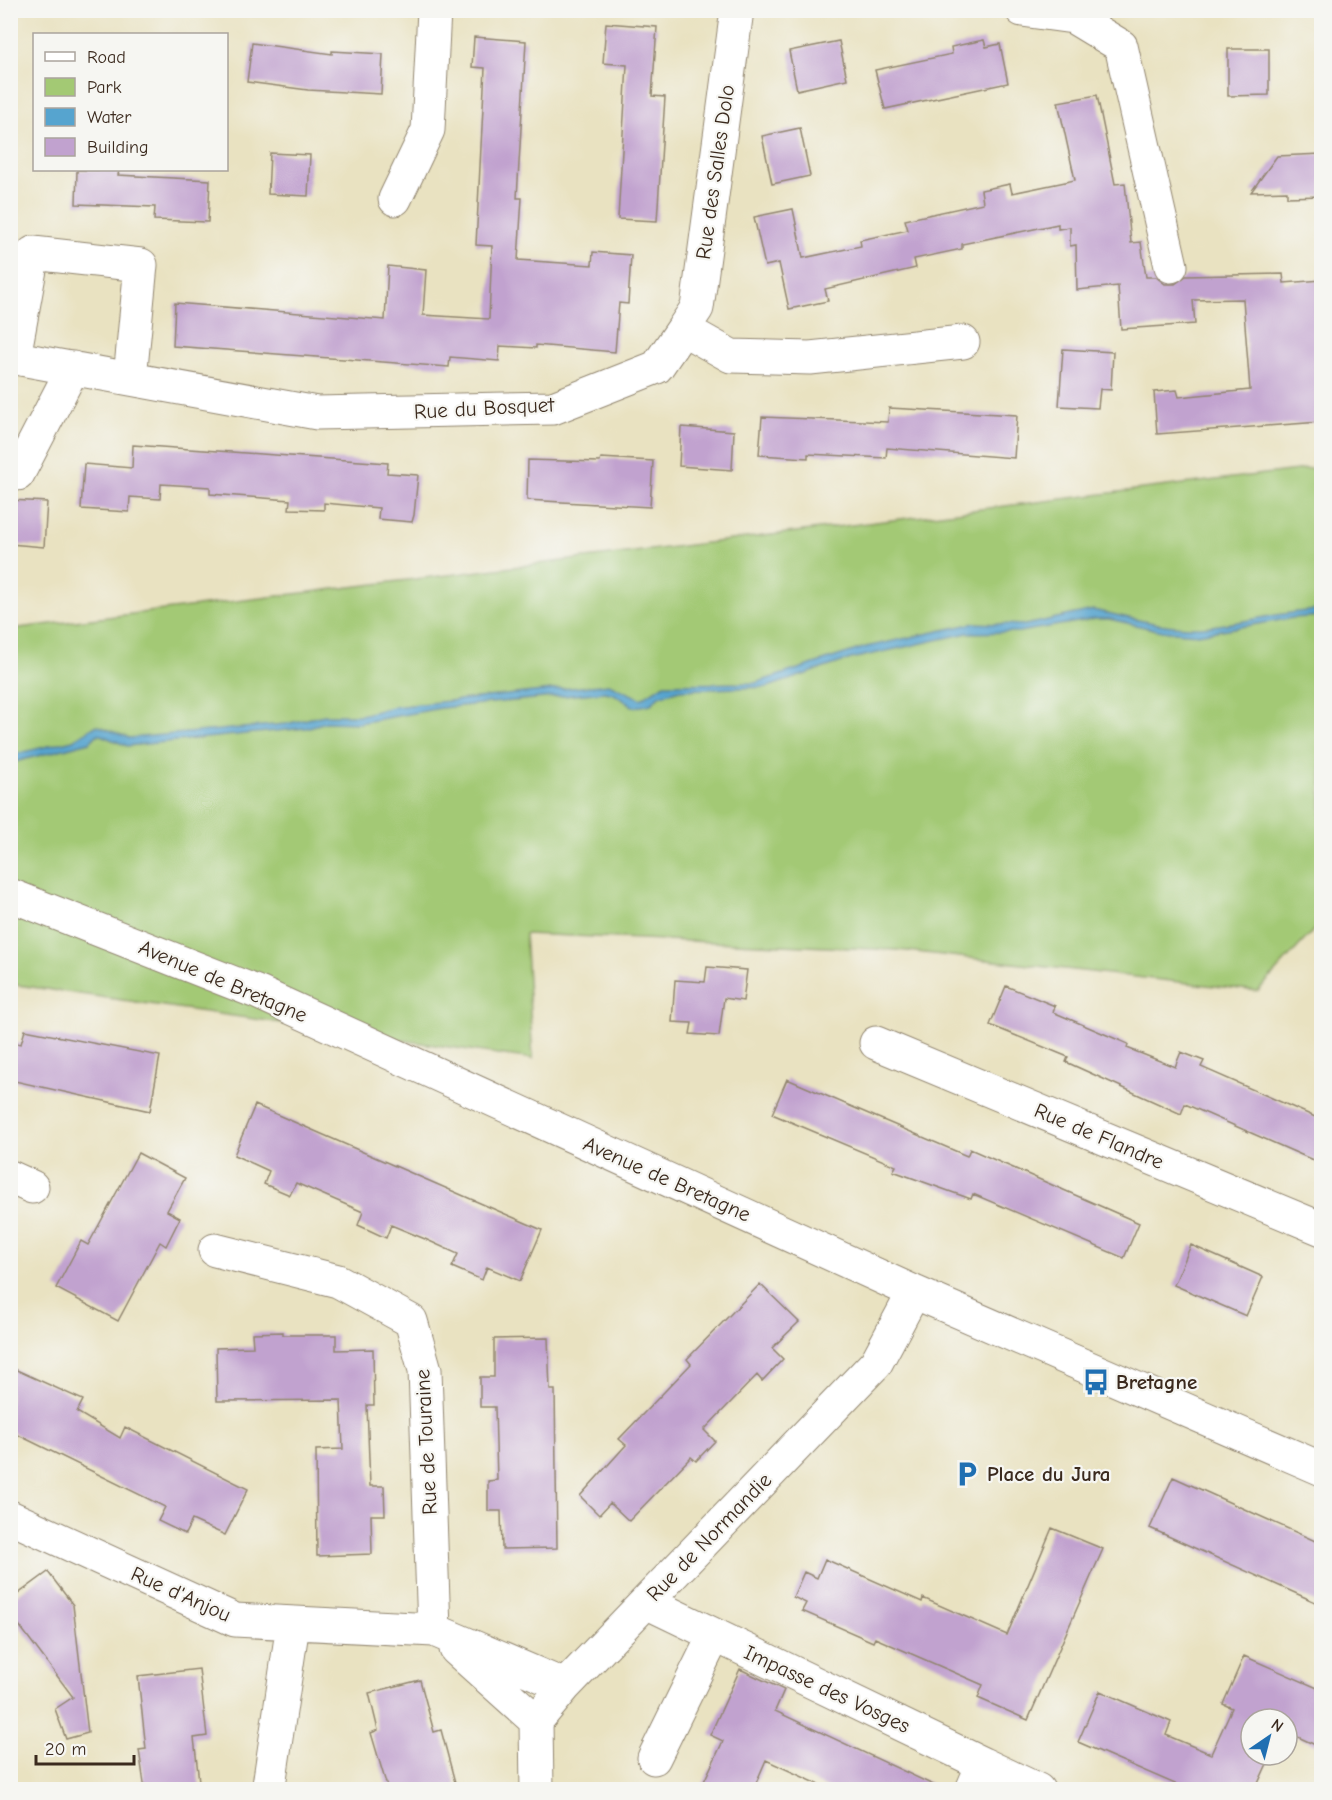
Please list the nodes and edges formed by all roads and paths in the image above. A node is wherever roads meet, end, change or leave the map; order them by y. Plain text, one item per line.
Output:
1 (434, 10) edge
2 (736, 10) edge
3 (1022, 10) edge
4 (395, 199) dead end
5 (1171, 266) dead end
6 (683, 329) junction
7 (963, 342) dead end
8 (12, 357) edge
9 (73, 368) junction
10 (130, 378) junction
11 (10, 474) edge
12 (10, 895) edge
13 (876, 1043) dead end
14 (1322, 1229) edge
15 (215, 1250) dead end
16 (914, 1292) junction
17 (1322, 1469) edge
18 (10, 1517) edge
19 (646, 1602) junction
20 (293, 1624) junction
21 (434, 1630) junction
22 (714, 1636) junction
23 (565, 1686) junction
24 (536, 1720) junction
25 (654, 1758) dead end
26 (977, 1777) edge
27 (271, 1790) edge
28 (537, 1790) edge
29 (1038, 1790) edge

1 - 4 street
2 - 6 street, Rue des Salles Dolo
3 - 5 street
6 - 7 street
6 - 10 street, Rue du Bosquet
8 - 9 street, Rue du Bosquet
8 - 10 street
9 - 10 street, Rue du Bosquet
9 - 11 street
12 - 16 street, Avenue de Bretagne
13 - 14 street, Rue de Flandre
15 - 21 street, Rue de Touraine
16 - 17 street, Avenue de Bretagne
16 - 19 street, Rue de Normandie
18 - 20 street, Rue d'Anjou
19 - 22 street, Impasse des Vosges
19 - 23 street, Rue de Normandie
20 - 21 street, Rue d'Anjou
20 - 27 street
21 - 23 street
21 - 24 street
22 - 25 street
22 - 26 street, Impasse des Vosges
23 - 24 street, Rue de Normandie
24 - 28 street
26 - 29 street, Impasse des Vosges

